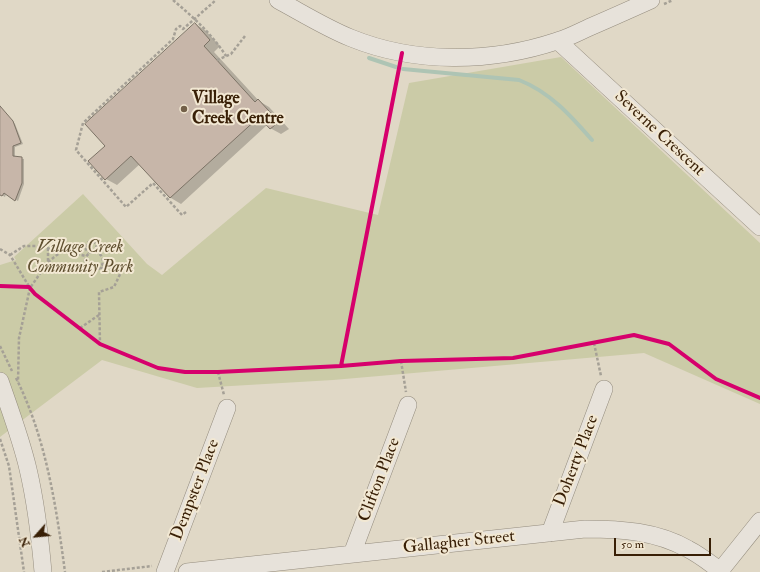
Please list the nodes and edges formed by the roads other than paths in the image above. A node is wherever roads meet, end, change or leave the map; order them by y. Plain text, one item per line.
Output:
1 (278, 0) edge
2 (650, 2) edge
3 (558, 41) junction
4 (760, 227) edge
5 (0, 381) edge
6 (604, 389) road end
7 (408, 405) road end
8 (226, 408) road end
9 (760, 522) edge
10 (550, 533) junction
11 (352, 554) junction
12 (240, 569) edge
13 (721, 571) edge
14 (44, 572) edge
15 (165, 572) edge
16 (188, 572) edge

1 - 3 street
2 - 3 street
3 - 4 street, Severne Crescent
5 - 14 street
6 - 10 street, Doherty Place
7 - 11 street, Clifton Place
8 - 15 street, Dempster Place
9 - 13 street
10 - 11 street, Gallagher Street
10 - 13 street, Gallagher Street
11 - 12 street, Gallagher Street
12 - 16 street, Gallagher Street

